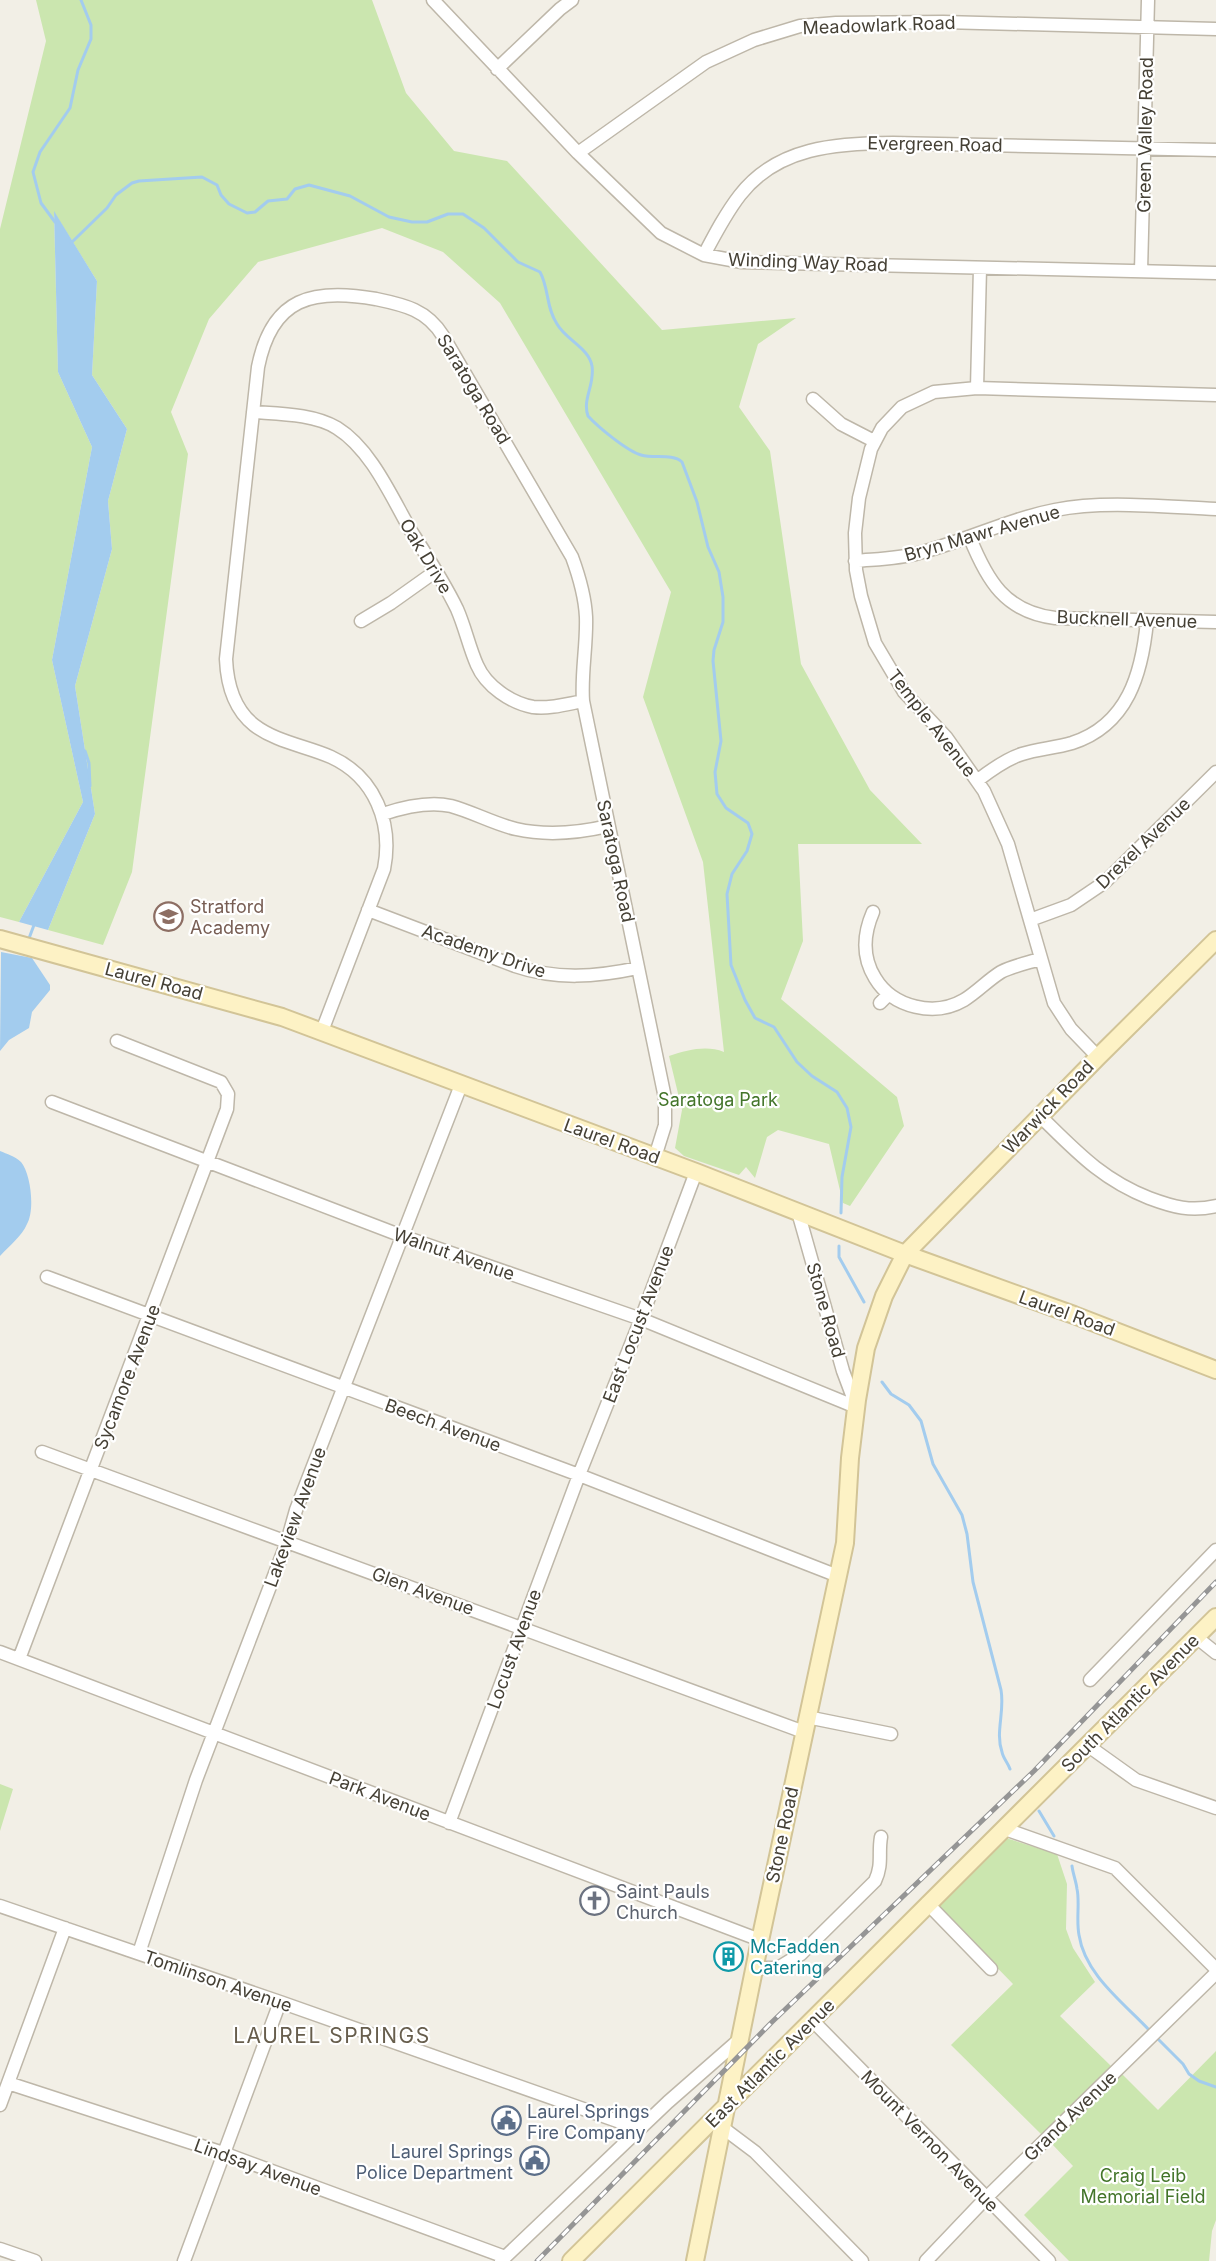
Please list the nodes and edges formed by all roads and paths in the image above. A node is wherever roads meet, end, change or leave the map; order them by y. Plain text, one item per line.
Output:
1 (433, 0) edge
2 (572, 0) edge
3 (1148, 0) edge
4 (1147, 27) junction
5 (1216, 29) edge
6 (497, 69) junction
7 (1144, 148) junction
8 (1216, 150) edge
9 (578, 153) junction
10 (704, 255) junction
11 (980, 268) junction
12 (1141, 270) junction
13 (1216, 273) edge
14 (977, 388) junction
15 (1216, 395) edge
16 (813, 399) dead end
17 (253, 412) junction
18 (874, 441) junction
19 (1216, 509) edge
20 (970, 538) junction
21 (855, 561) junction
22 (436, 571) junction
23 (361, 621) dead end
24 (1147, 621) junction
25 (1216, 622) edge
26 (583, 701) junction
27 (1216, 772) edge
28 (978, 780) junction
29 (383, 814) junction
30 (608, 826) junction
31 (368, 910) junction
32 (873, 912) dead end
33 (1030, 920) junction
34 (1216, 940) edge
35 (7, 941) edge
36 (1040, 959) junction
37 (638, 968) junction
38 (322, 1031) junction
39 (117, 1041) dead end
40 (1098, 1057) junction
41 (461, 1085) junction
42 (52, 1102) dead end
43 (1040, 1116) junction
44 (655, 1157) junction
45 (207, 1162) junction
46 (696, 1172) junction
47 (1216, 1206) edge
48 (798, 1212) junction
49 (402, 1236) junction
50 (905, 1254) junction
51 (47, 1277) dead end
52 (891, 1282) joint
53 (150, 1316) junction
54 (641, 1319) junction
55 (1216, 1370) edge
56 (343, 1388) junction
57 (856, 1407) junction
58 (42, 1452) dead end
59 (92, 1469) junction
60 (579, 1474) junction
61 (287, 1542) junction
62 (1216, 1550) edge
63 (838, 1576) junction
64 (1216, 1617) edge
65 (522, 1627) junction
66 (1196, 1637) junction
67 (0, 1652) edge
68 (1216, 1653) edge
69 (19, 1659) junction
70 (1090, 1680) dead end
71 (805, 1724) junction
72 (213, 1732) junction
73 (891, 1734) dead end
74 (1087, 1745) junction
75 (1044, 1788) joint
76 (1216, 1808) edge
77 (449, 1823) junction
78 (1005, 1829) junction
79 (881, 1837) dead end
80 (927, 1903) junction
81 (0, 1906) edge
82 (65, 1928) junction
83 (760, 1940) junction
84 (139, 1953) junction
85 (754, 1968) junction
86 (991, 1969) dead end
87 (1216, 1971) edge
88 (280, 2002) junction
89 (812, 2020) junction
90 (740, 2039) junction
91 (735, 2065) junction
92 (762, 2071) junction
93 (8, 2083) junction
94 (0, 2105) edge
95 (728, 2105) junction
96 (723, 2128) junction
97 (640, 2129) junction
98 (223, 2154) junction
99 (986, 2198) junction
100 (0, 2249) edge
101 (503, 2259) edge
102 (36, 2261) edge
103 (184, 2261) edge
104 (571, 2261) edge
105 (695, 2261) edge
106 (861, 2261) edge
107 (926, 2261) edge
108 (1049, 2261) edge

1 - 6 street, Winding Way Road
2 - 6 street
3 - 4 street, Green Valley Road
4 - 5 street, Meadowlark Road
4 - 7 street, Green Valley Road
4 - 9 street, Meadowlark Road
6 - 9 street, Winding Way Road
7 - 8 street, Evergreen Road
7 - 10 street, Evergreen Road
7 - 12 street, Green Valley Road
9 - 10 street, Winding Way Road
10 - 11 street, Winding Way Road
11 - 12 street, Winding Way Road
11 - 14 street
12 - 13 street, Winding Way Road
14 - 15 street, Temple Avenue
14 - 18 street, Temple Avenue
16 - 18 street
17 - 22 street, Oak Drive
17 - 26 street, Saratoga Road
17 - 29 street, Saratoga Road
18 - 21 street, Temple Avenue
19 - 20 street, Bryn Mawr Avenue
20 - 21 street, Bryn Mawr Avenue
20 - 24 street, Bucknell Avenue
21 - 28 street, Temple Avenue
22 - 23 street
22 - 26 street, Oak Drive
24 - 25 street, Bucknell Avenue
24 - 28 street
26 - 30 street, Saratoga Road
27 - 33 street, Drexel Avenue
28 - 33 street, Temple Avenue
29 - 30 street
29 - 31 street, Saratoga Road
30 - 37 street, Saratoga Road
31 - 37 street, Academy Drive
31 - 38 street, Saratoga Road
32 - 36 street
33 - 36 street, Temple Avenue
34 - 40 street, Warwick Road
35 - 38 street, Laurel Road
36 - 40 street, Temple Avenue
37 - 44 street, Saratoga Road
38 - 41 street, Laurel Road
39 - 45 street, Sycamore Avenue
40 - 43 street, Warwick Road
41 - 44 street, Laurel Road
41 - 49 street, Lakeview Avenue
42 - 45 street, Walnut Avenue
43 - 47 street
43 - 50 street, Warwick Road
44 - 46 street, Laurel Road
45 - 49 street, Walnut Avenue
45 - 53 street, Sycamore Avenue
46 - 48 street, Laurel Road
46 - 54 street, East Locust Avenue
48 - 50 street, Laurel Road
48 - 57 street, Stone Road
49 - 54 street, Walnut Avenue
49 - 56 street, Lakeview Avenue
50 - 52 street, Warwick Road
50 - 55 street, Laurel Road
51 - 53 street, Beech Avenue
52 - 57 street, Stone Road
53 - 56 street, Beech Avenue
53 - 59 street, Sycamore Avenue
54 - 57 street, Walnut Avenue
54 - 60 street, East Locust Avenue
56 - 60 street, Beech Avenue
56 - 61 street, Lakeview Avenue
57 - 63 street, Stone Road
58 - 59 street, Glen Avenue
59 - 61 street, Glen Avenue
59 - 69 street, Sycamore Avenue
60 - 63 street, Beech Avenue
60 - 65 street, Locust Avenue
61 - 65 street, Glen Avenue
61 - 72 street, Lakeview Avenue
62 - 70 street
63 - 71 street, Stone Road
64 - 66 street, South Atlantic Avenue
65 - 71 street, Glen Avenue
65 - 77 street, Locust Avenue
66 - 68 street
66 - 74 street, South Atlantic Avenue
67 - 69 street, Park Avenue
69 - 72 street, Park Avenue
71 - 73 street, Glen Avenue
71 - 83 street, Stone Road
72 - 77 street, Park Avenue
72 - 84 street, Lakeview Avenue
74 - 75 street, South Atlantic Avenue
74 - 76 street
75 - 78 street, East Atlantic Avenue
77 - 83 street, Park Avenue
78 - 80 street, East Atlantic Avenue
78 - 87 street
79 - 85 street
80 - 86 street
80 - 89 street, East Atlantic Avenue
81 - 82 street, Tomlinson Avenue
82 - 84 street, Tomlinson Avenue
82 - 93 street
83 - 85 street, Stone Road
84 - 88 street, Tomlinson Avenue
85 - 90 street, Stone Road
87 - 99 street, Grand Avenue
88 - 97 street, Tomlinson Avenue
88 - 98 street
89 - 92 street, East Atlantic Avenue
89 - 99 street, Mount Vernon Avenue
90 - 91 street, Stone Road
90 - 97 street
91 - 92 street
91 - 95 street, Stone Road
92 - 95 street, East Atlantic Avenue
93 - 94 street
93 - 98 street, Lindsay Avenue
95 - 96 street, Stone Road
95 - 104 street, East Atlantic Avenue
96 - 105 street, Stone Road
96 - 106 street
97 - 101 street
98 - 101 street, Lindsay Avenue
98 - 103 street
99 - 107 street, Grand Avenue
99 - 108 street, Mount Vernon Avenue
100 - 102 street

